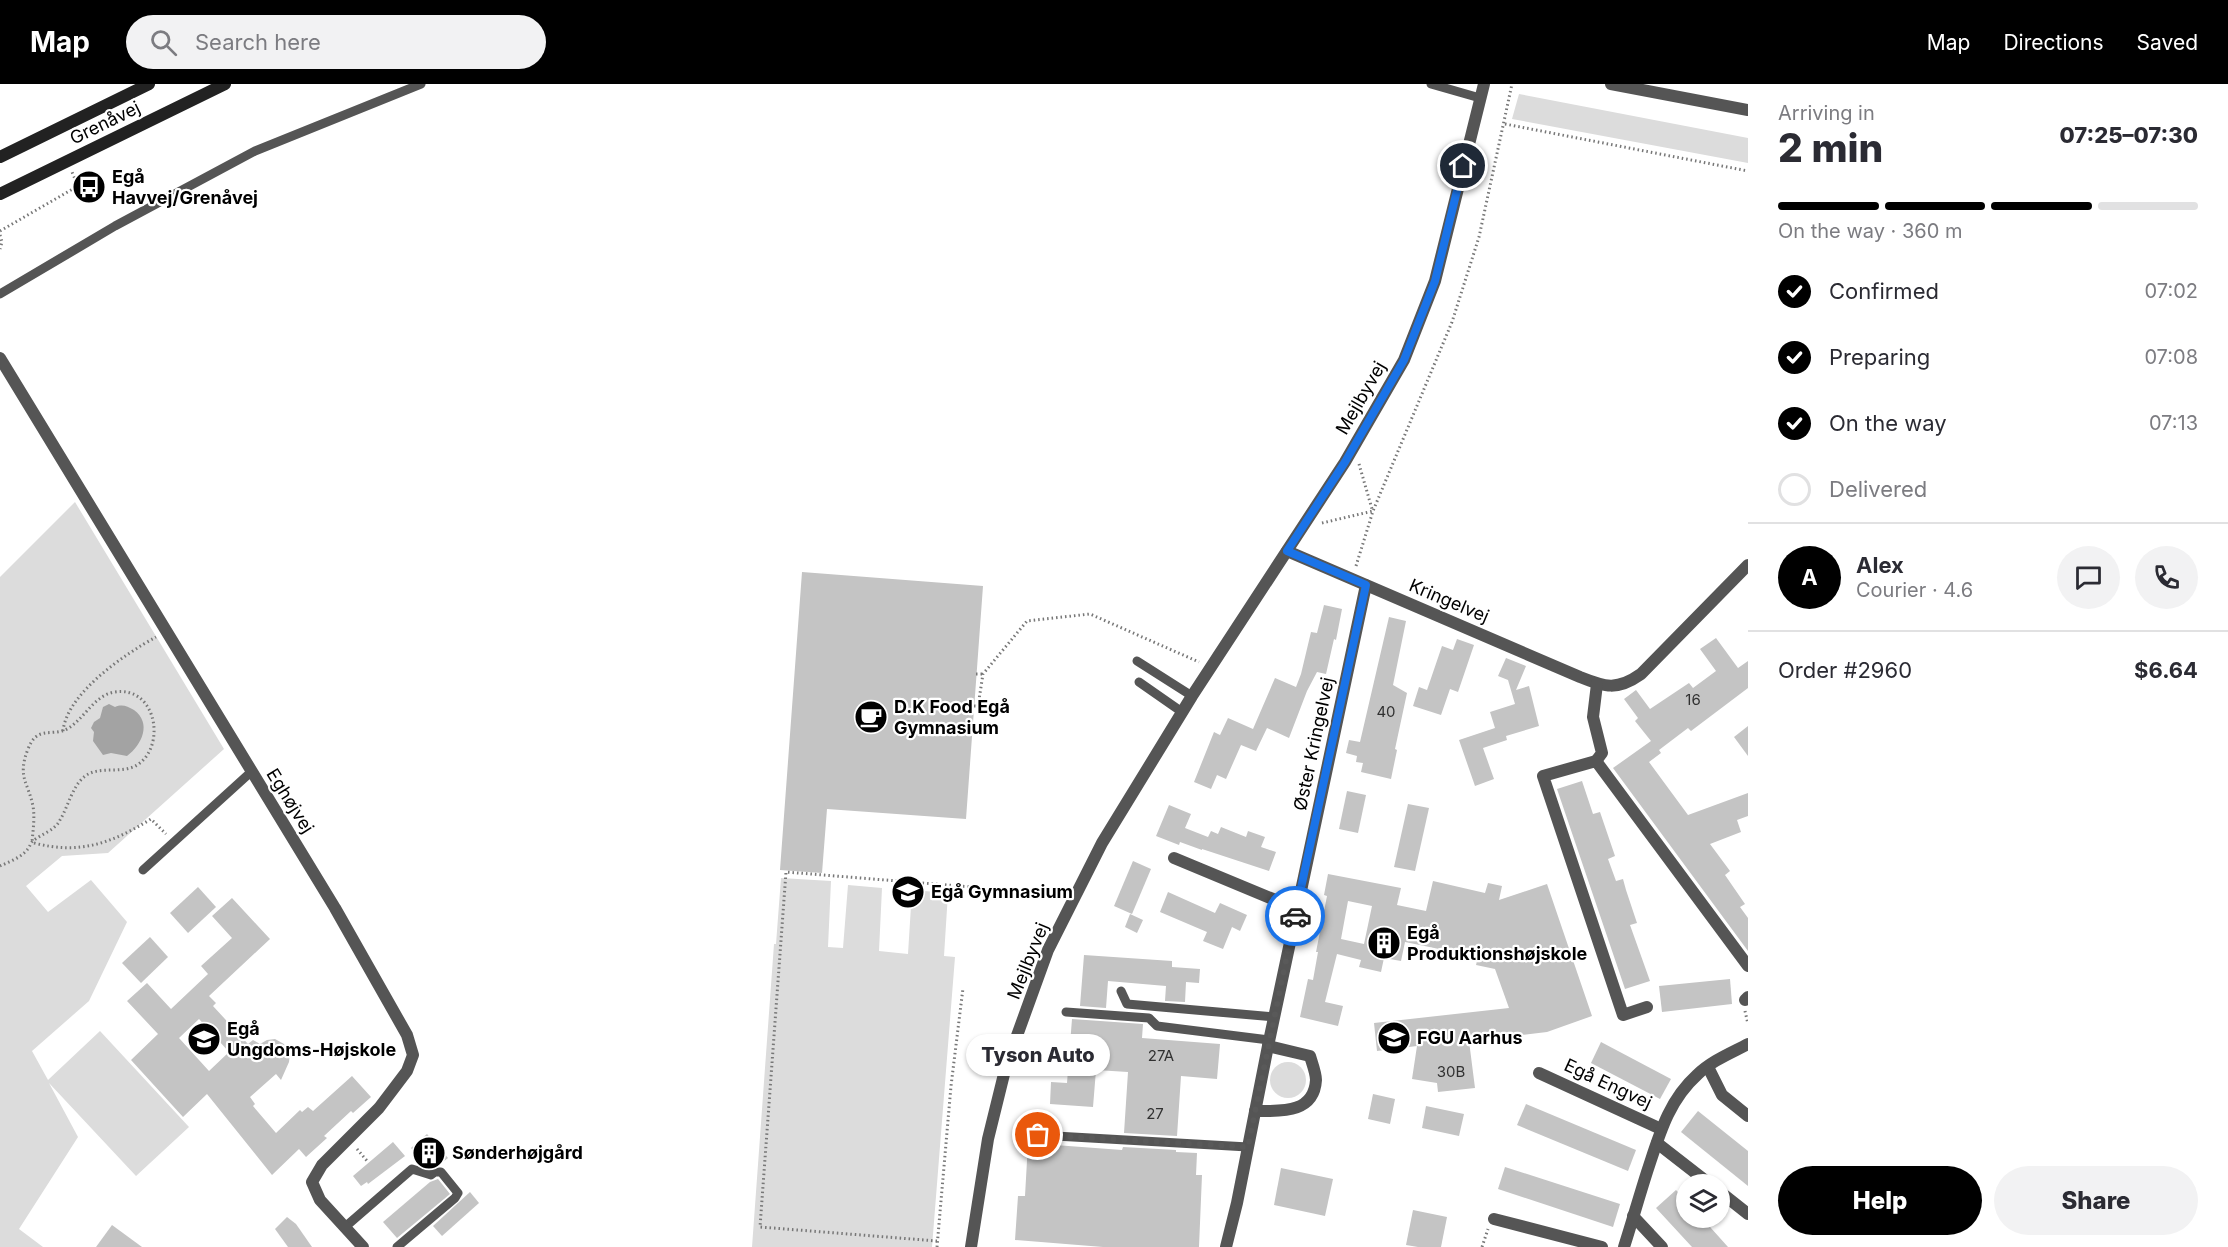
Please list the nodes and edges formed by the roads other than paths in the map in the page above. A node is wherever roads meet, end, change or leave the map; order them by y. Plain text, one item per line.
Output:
1 (149, 84) edge
2 (225, 84) edge
3 (421, 84) edge
4 (1431, 84) edge
5 (1484, 84) edge
6 (1611, 84) edge
7 (1480, 98) junction
8 (1748, 110) edge
9 (0, 157) edge
10 (0, 194) edge
11 (0, 294) edge
12 (0, 358) edge
13 (1287, 551) junction
14 (1748, 564) edge
15 (1366, 585) junction
16 (1137, 661) dead end
17 (1139, 682) dead end
18 (1597, 684) junction
19 (1192, 696) junction
20 (1182, 712) junction
21 (1596, 761) junction
22 (251, 772) junction
23 (1174, 858) dead end
24 (143, 870) dead end
25 (1297, 909) junction
26 (1748, 966) edge
27 (1121, 991) dead end
28 (1647, 1007) dead end
29 (1066, 1012) dead end
30 (1274, 1017) junction
31 (1268, 1043) junction
32 (1748, 1044) edge
33 (1708, 1067) junction
34 (1539, 1073) dead end
35 (1255, 1111) junction
36 (1748, 1116) edge
37 (1661, 1129) junction
38 (1038, 1135) dead end
39 (1657, 1143) junction
40 (1248, 1147) junction
41 (1697, 1174) edge
42 (1730, 1200) edge
43 (1748, 1214) edge
44 (1633, 1216) junction
45 (1494, 1219) road end
46 (345, 1227) junction
47 (363, 1247) edge
48 (397, 1247) edge
49 (971, 1247) edge
50 (1226, 1247) edge
51 (1602, 1247) edge
52 (1624, 1247) edge
53 (1662, 1247) edge

1 - 9 main road, Grenåvej
2 - 10 main road, Grenåvej
3 - 11 lane
4 - 7 lane
5 - 7 street, Mejlbyvej
6 - 8 street
7 - 13 street, Mejlbyvej
12 - 22 street, Eghøjvej
13 - 15 street, Kringelvej
13 - 19 street, Mejlbyvej
14 - 18 street, Kringelvej
15 - 18 street, Kringelvej
15 - 25 street, Øster Kringelvej
16 - 19 lane
17 - 20 lane
18 - 21 street
19 - 20 street, Mejlbyvej
20 - 49 street, Mejlbyvej
21 - 26 street
21 - 28 street
22 - 24 lane
22 - 46 street, Eghøjvej
23 - 25 street
25 - 30 street, Øster Kringelvej
27 - 30 lane
29 - 31 lane
30 - 31 street, Øster Kringelvej
31 - 35 street, Øster Kringelvej
31 - 35 street
32 - 33 street, Egå Engvej
33 - 36 street
33 - 37 street, Egå Engvej
34 - 37 street, Egå Engvej
35 - 40 street, Øster Kringelvej
37 - 39 street, Egå Engvej
38 - 40 lane
39 - 41 street
39 - 44 street, Egå Engvej
40 - 50 street, Øster Kringelvej
42 - 43 street
44 - 52 street, Egå Engvej
44 - 53 street
45 - 51 street
46 - 47 street, Eghøjvej
46 - 48 lane

